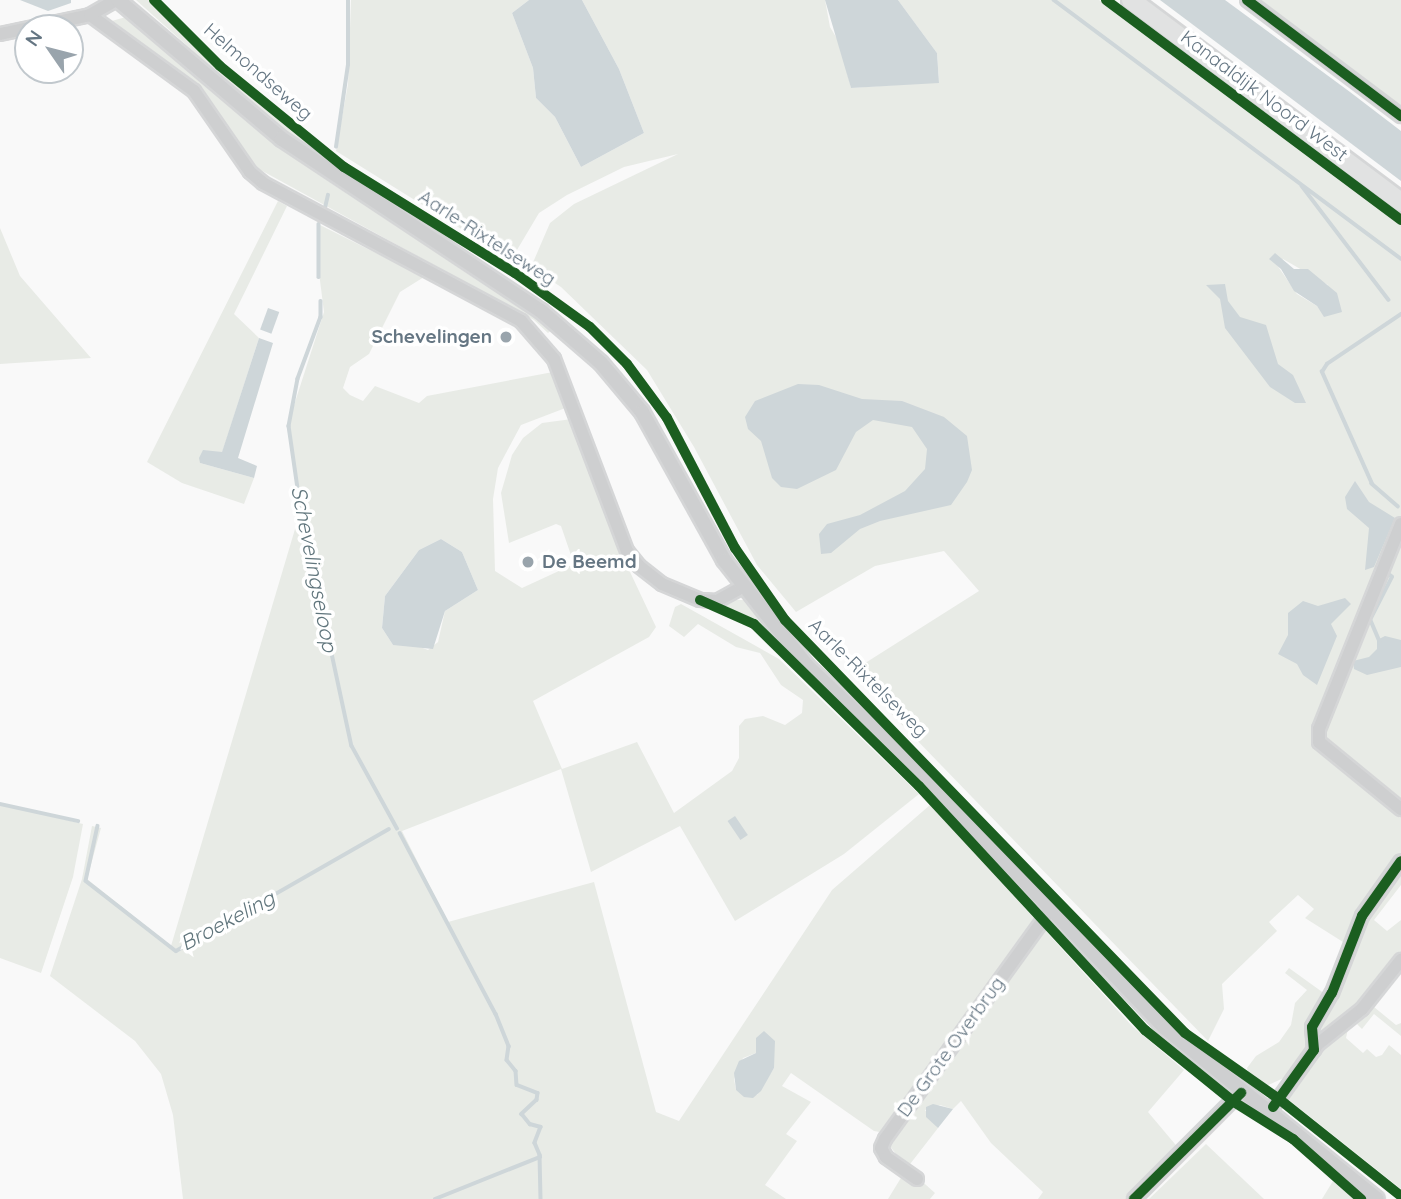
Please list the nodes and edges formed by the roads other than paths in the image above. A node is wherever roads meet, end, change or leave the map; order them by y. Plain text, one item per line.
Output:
1 (117, 0) edge
2 (1131, 0) edge
3 (1247, 0) edge
4 (90, 15) junction
5 (0, 34) edge
6 (1401, 116) edge
7 (338, 180) joint
8 (1401, 202) edge
9 (1401, 524) edge
10 (742, 587) junction
11 (1401, 808) edge
12 (1401, 861) edge
13 (1051, 909) junction
14 (1401, 960) edge
15 (1314, 1050) junction
16 (1244, 1090) junction
17 (1270, 1111) junction
18 (917, 1179) dead end
19 (1134, 1199) edge
20 (1377, 1199) edge

1 - 4 street
1 - 7 street, Helmondseweg
2 - 8 main road, Kanaaldijk Noord West
3 - 6 street
4 - 5 street
4 - 10 street
7 - 10 street, Aarle-Rixtelseweg
9 - 11 street
10 - 13 street, Aarle-Rixtelseweg
12 - 15 street
13 - 16 street, Aarle-Rixtelseweg
13 - 18 street, De Grote Overbrug
14 - 15 street
15 - 17 street
16 - 17 street, Aarle-Rixtelseweg
16 - 19 street
17 - 20 street, Aarle-Rixtelseweg

